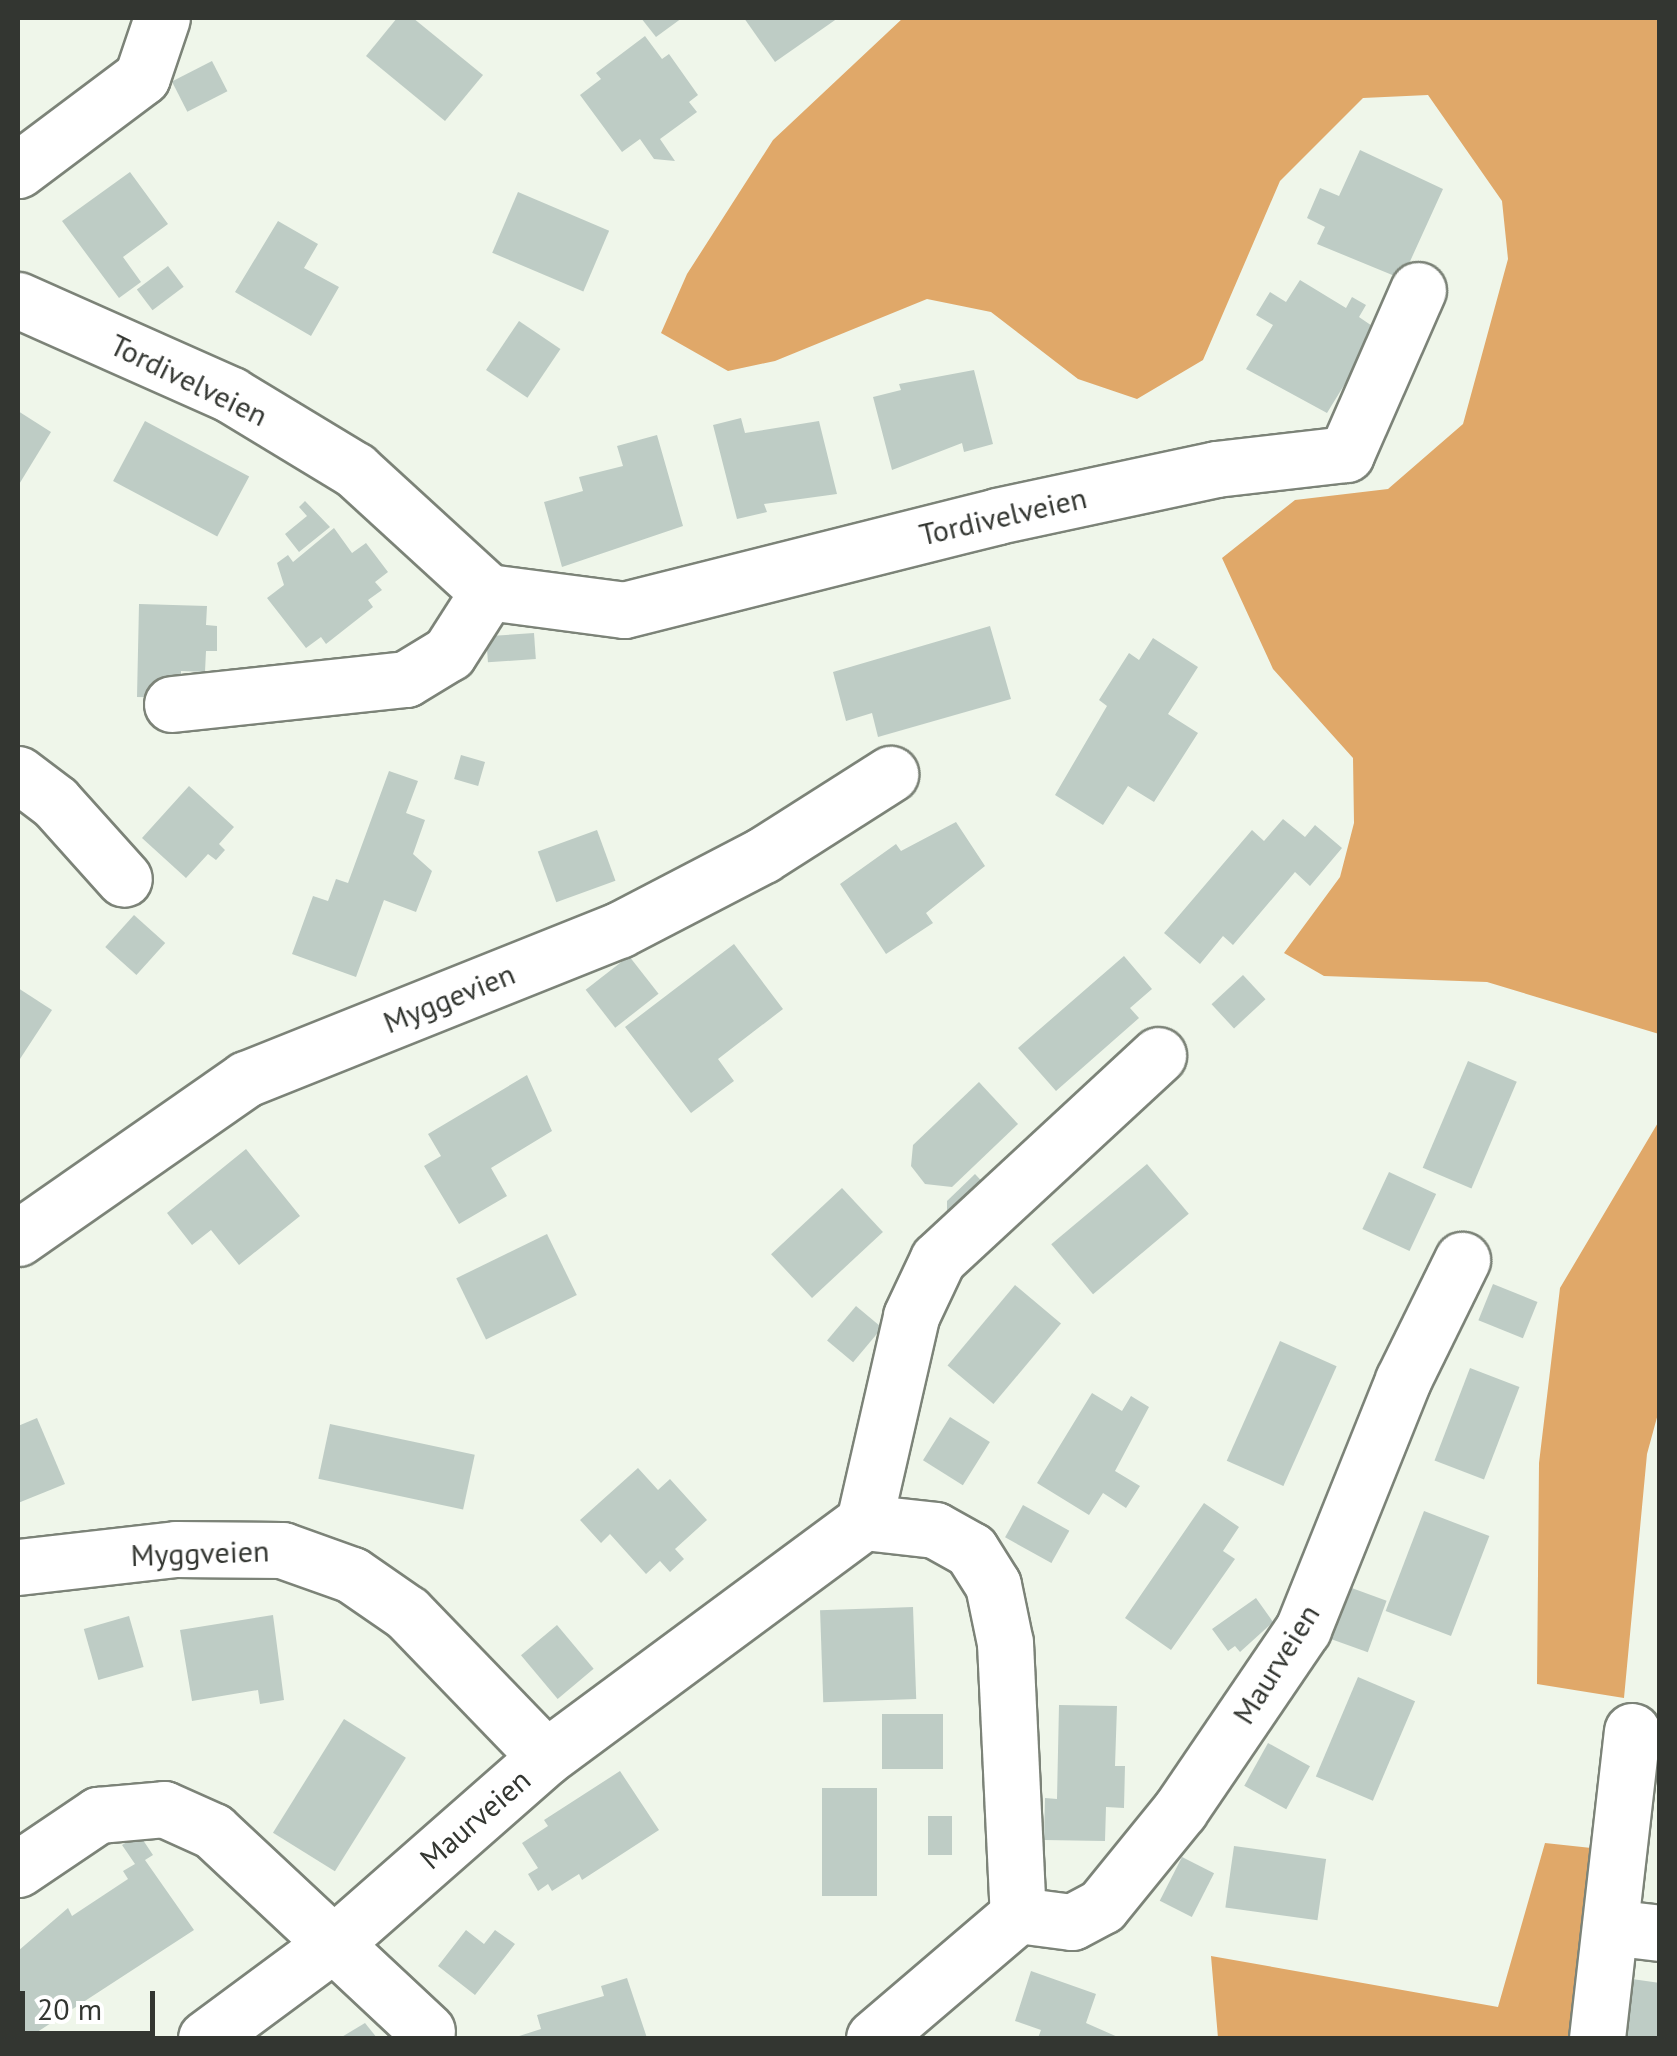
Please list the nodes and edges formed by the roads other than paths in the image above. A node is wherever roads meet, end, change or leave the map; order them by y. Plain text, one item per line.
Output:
1 (162, 18) edge
2 (18, 170) edge
3 (1418, 290) dead end
4 (18, 300) edge
5 (488, 592) junction
6 (172, 704) dead end
7 (18, 774) edge
8 (890, 774) dead end
9 (124, 878) dead end
10 (1158, 1056) dead end
11 (18, 1238) edge
12 (1462, 1260) dead end
13 (864, 1522) junction
14 (18, 1567) edge
15 (1632, 1731) dead end
16 (546, 1757) junction
17 (18, 1870) edge
18 (1018, 1915) junction
19 (1635, 1930) edge
20 (333, 1944) junction
21 (427, 2031) dead end
22 (876, 2037) edge
23 (206, 2038) edge
24 (1597, 2038) edge

1 - 2 street
3 - 5 street, Tordivelveien
4 - 5 street, Tordivelveien
5 - 6 street
7 - 9 street
8 - 11 street, Myggevien
10 - 13 street
12 - 18 street, Maurveien
13 - 16 street, Maurveien
13 - 18 street
14 - 16 street, Myggveien
15 - 19 street
16 - 20 street, Maurveien
17 - 20 street
18 - 22 street
19 - 24 street
20 - 21 street
20 - 23 street, Maurveien

